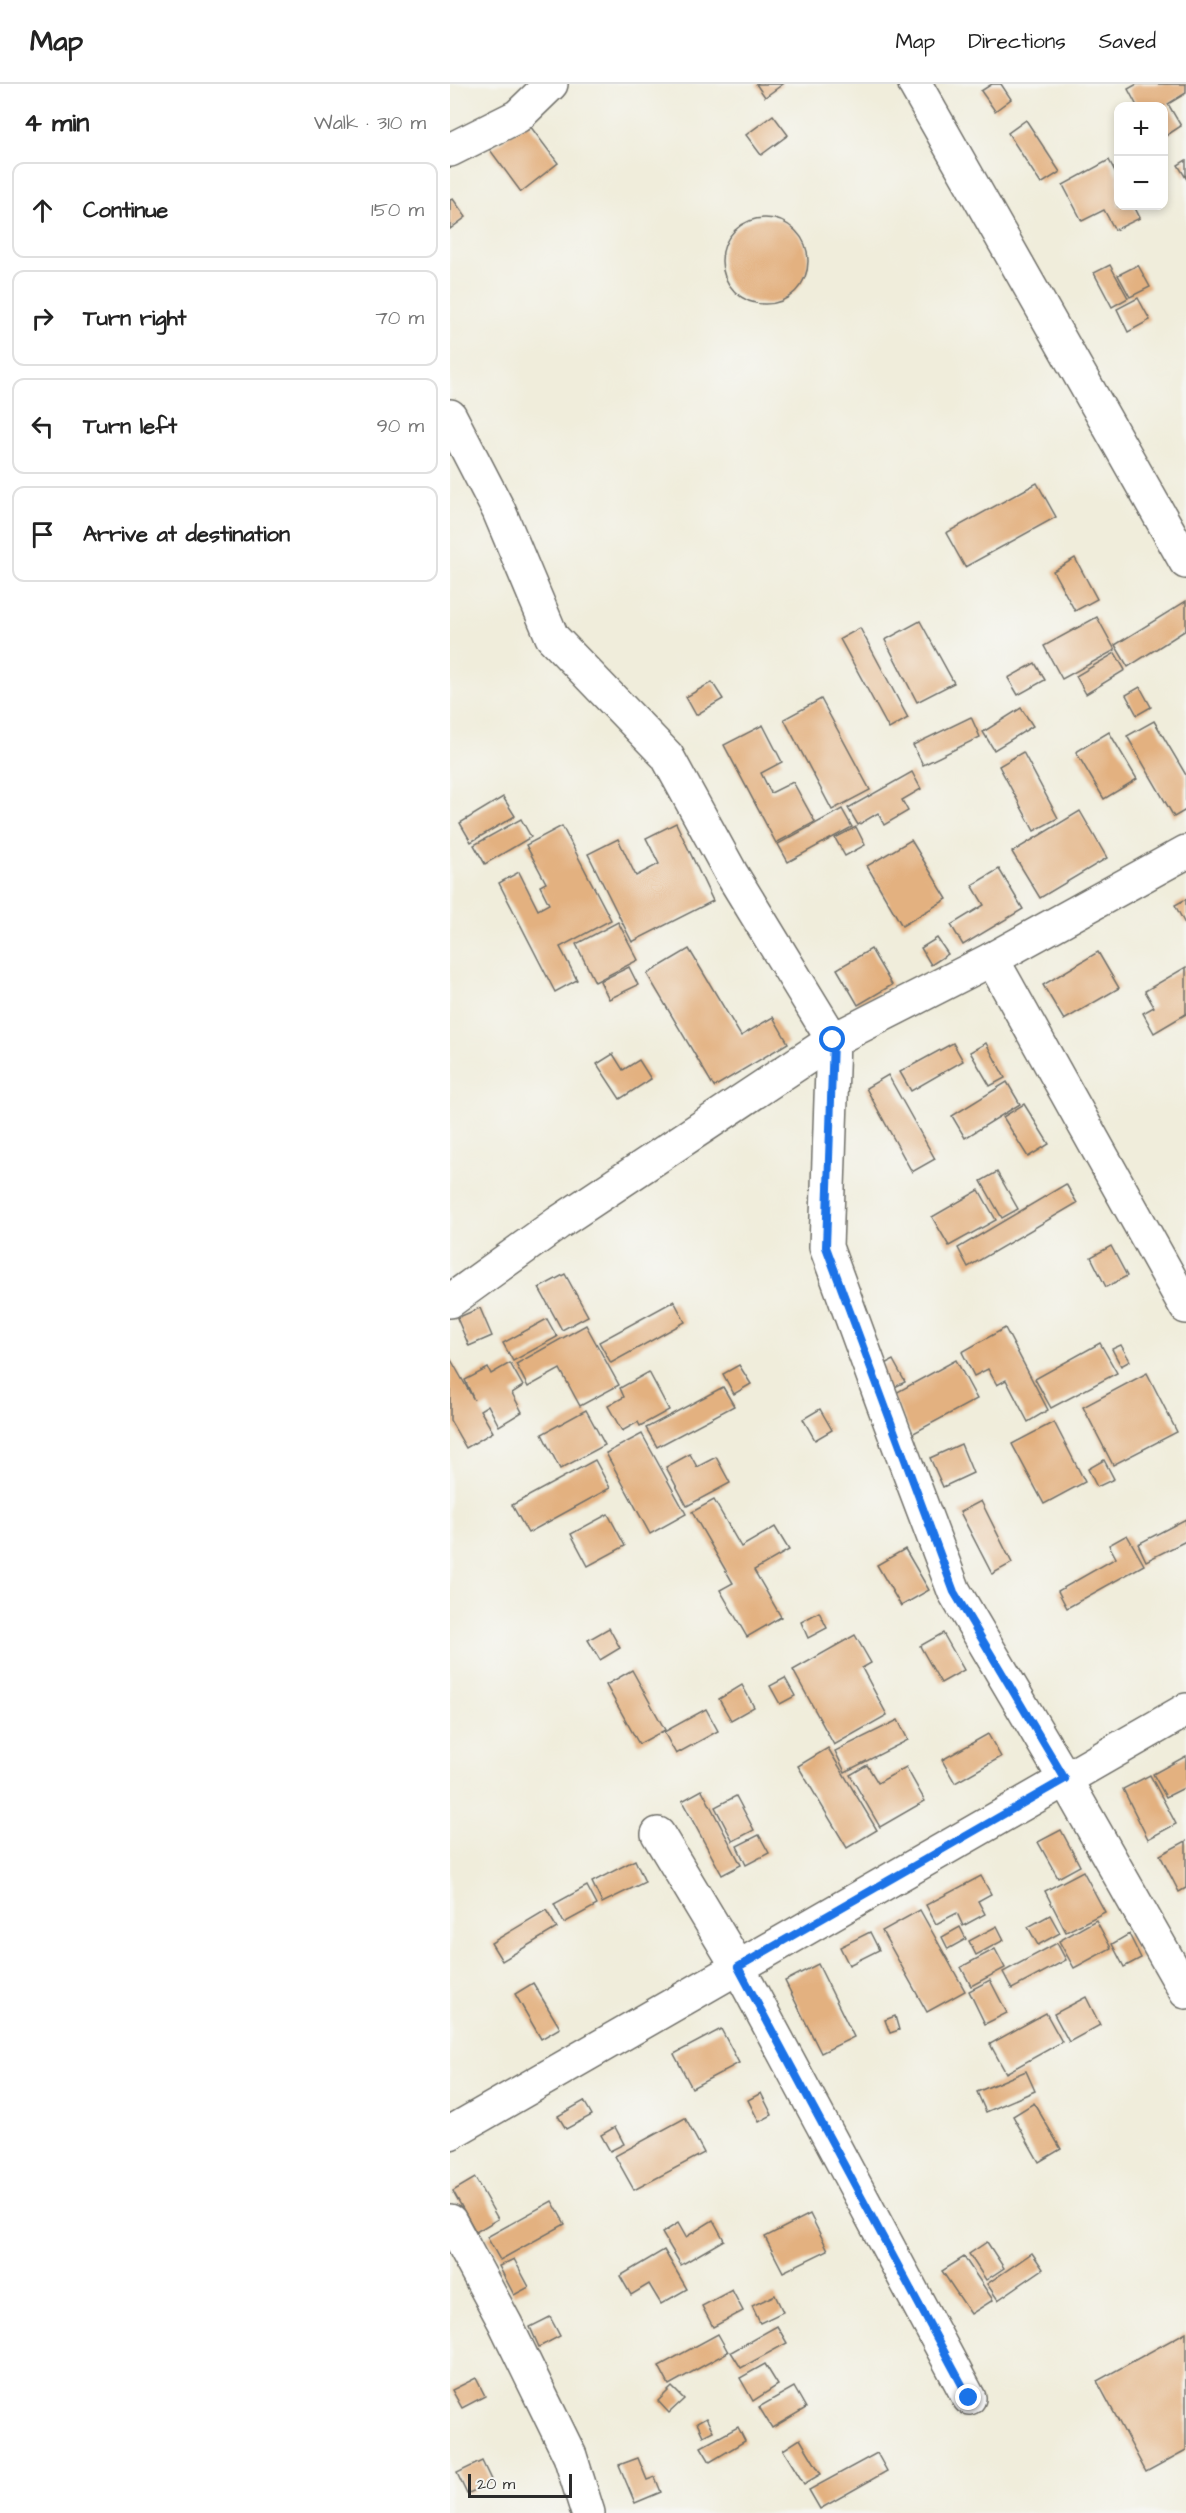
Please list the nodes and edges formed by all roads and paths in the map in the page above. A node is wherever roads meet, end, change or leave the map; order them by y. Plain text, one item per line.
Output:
1 (551, 84) edge
2 (915, 84) edge
3 (450, 150) edge
4 (450, 416) edge
5 (1186, 562) edge
6 (1186, 852) edge
7 (992, 959) junction
8 (833, 1040) junction
9 (450, 1301) edge
10 (1186, 1307) edge
11 (1186, 1710) edge
12 (1065, 1779) junction
13 (658, 1834) dead end
14 (738, 1967) junction
15 (1186, 1992) edge
16 (450, 2133) edge
17 (450, 2222) edge
18 (460, 2269) edge
19 (969, 2398) dead end
20 (588, 2513) edge

1 - 3 street
2 - 5 street
4 - 8 street
6 - 7 street
7 - 8 street
7 - 10 street
8 - 9 street
8 - 12 street
11 - 12 street
12 - 14 street
12 - 15 street
13 - 14 street
14 - 16 street
14 - 19 street
17 - 18 street
18 - 20 street

